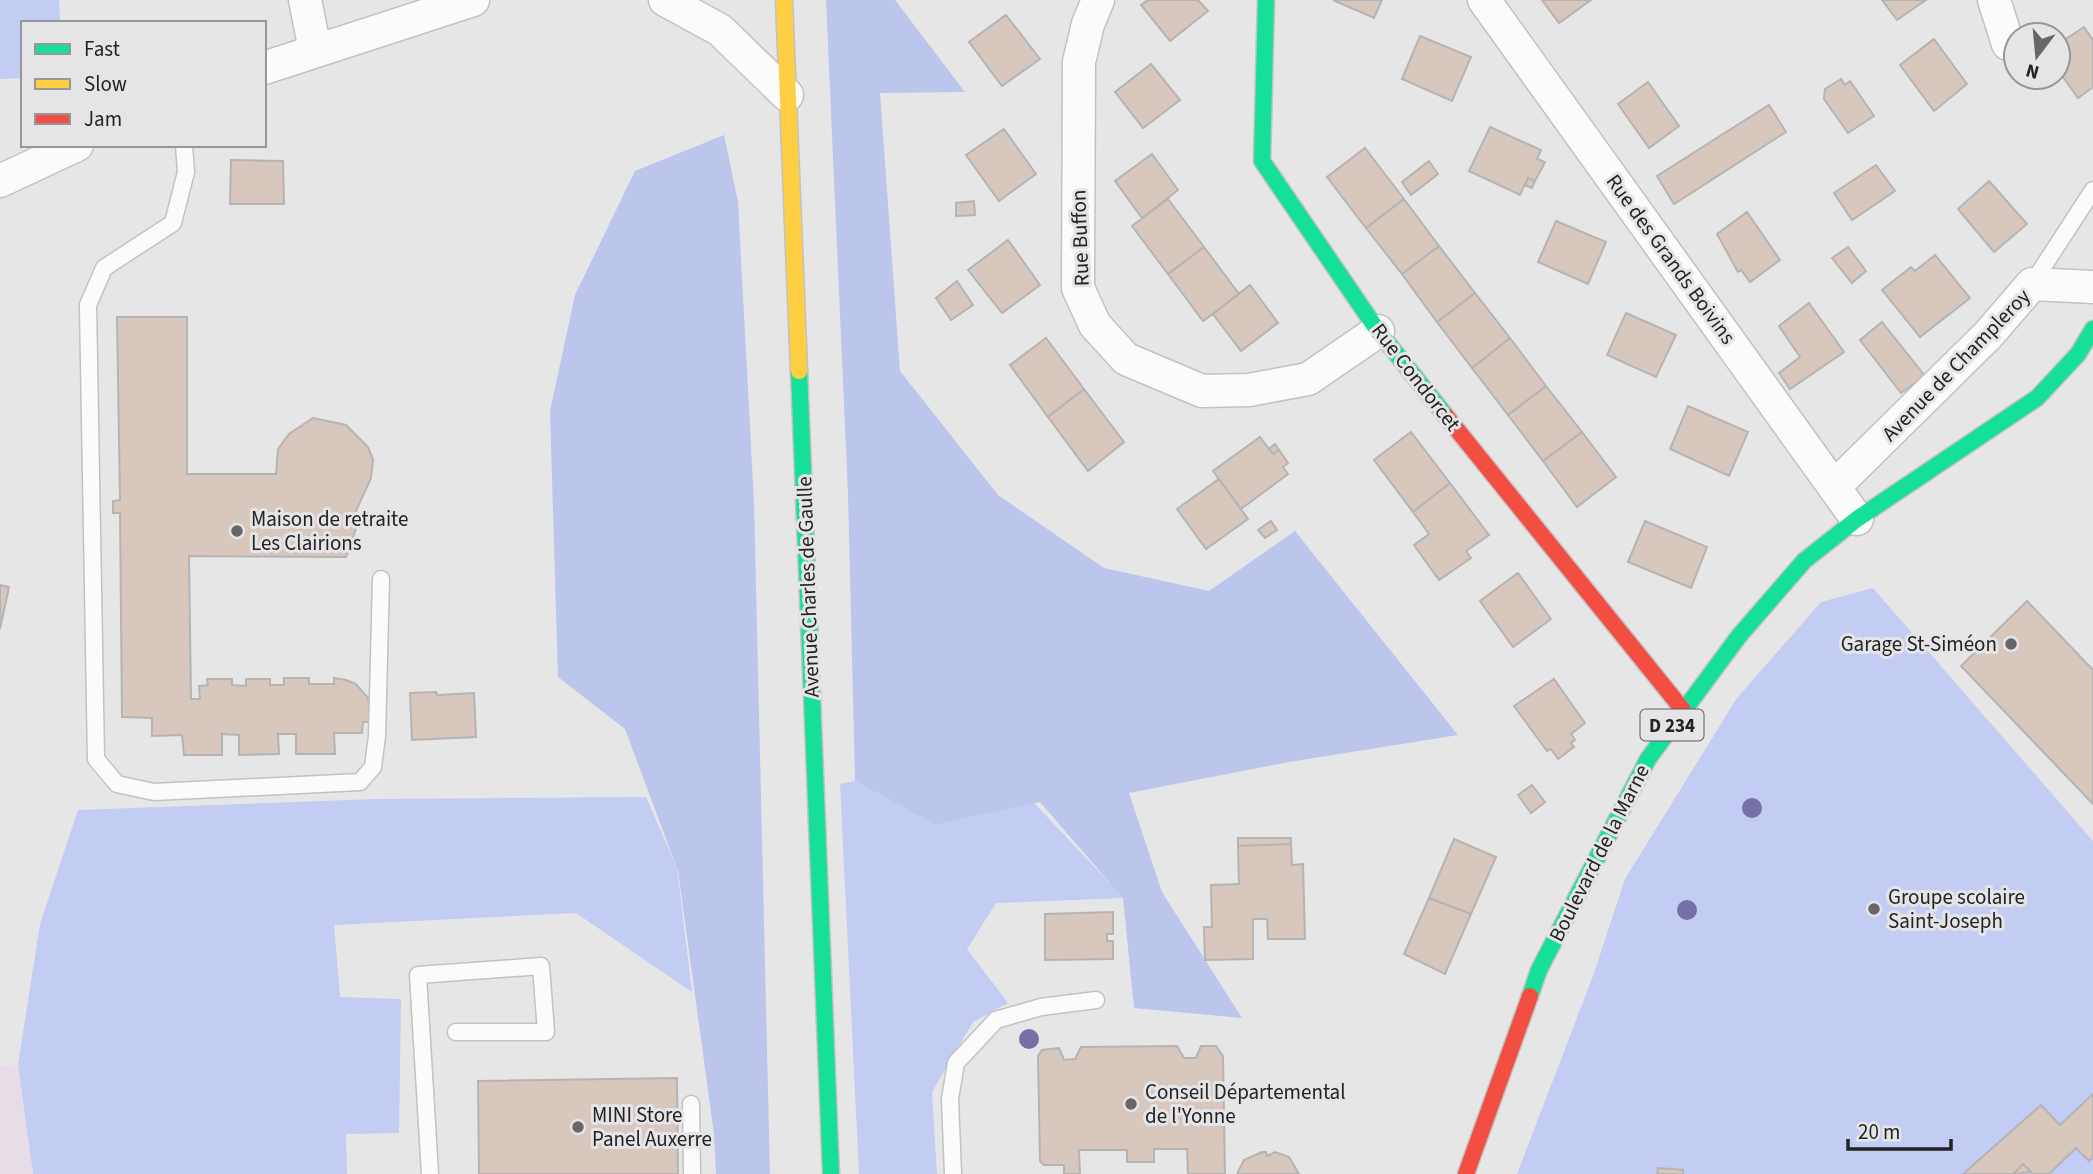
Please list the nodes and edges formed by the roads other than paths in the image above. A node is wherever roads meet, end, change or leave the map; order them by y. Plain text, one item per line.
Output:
1 (305, 0) edge
2 (473, 0) edge
3 (664, 0) edge
4 (784, 0) edge
5 (1098, 0) edge
6 (1266, 0) edge
7 (1484, 0) edge
8 (1994, 0) edge
9 (2002, 25) edge
10 (315, 50) junction
11 (266, 67) edge
12 (787, 95) junction
13 (73, 147) edge
14 (184, 147) edge
15 (0, 181) edge
16 (2093, 190) edge
17 (2032, 284) junction
18 (2093, 287) edge
19 (2093, 329) edge
20 (1378, 331) junction
21 (2066, 388) dead end
22 (2037, 398) junction
23 (1835, 486) junction
24 (1857, 519) junction
25 (381, 579) dead end
26 (1683, 710) junction
27 (1096, 1000) dead end
28 (456, 1032) dead end
29 (691, 1104) dead end
30 (430, 1174) edge
31 (692, 1174) edge
32 (831, 1174) edge
33 (953, 1174) edge
34 (1466, 1174) edge

1 - 10 street
2 - 10 street
3 - 12 street
4 - 12 main road, Avenue Charles de Gaulle
5 - 20 street, Rue Buffon
6 - 20 main road, Rue Condorcet
7 - 23 street, Rue des Grands Boivins
8 - 9 street
10 - 11 street
12 - 32 main road, Avenue Charles de Gaulle
13 - 15 street
14 - 25 lane
16 - 17 lane
17 - 18 street, Avenue de Champleroy
17 - 23 street, Avenue de Champleroy
19 - 22 main road, D 234
20 - 26 main road, Rue Condorcet
21 - 22 main road, D 234
22 - 24 main road, Boulevard de la Marne / D 234
23 - 24 street, Rue des Grands Boivins
24 - 26 main road, Boulevard de la Marne / D 234
26 - 34 main road, Boulevard de la Marne / D 234
27 - 33 lane
28 - 30 lane
29 - 31 lane

